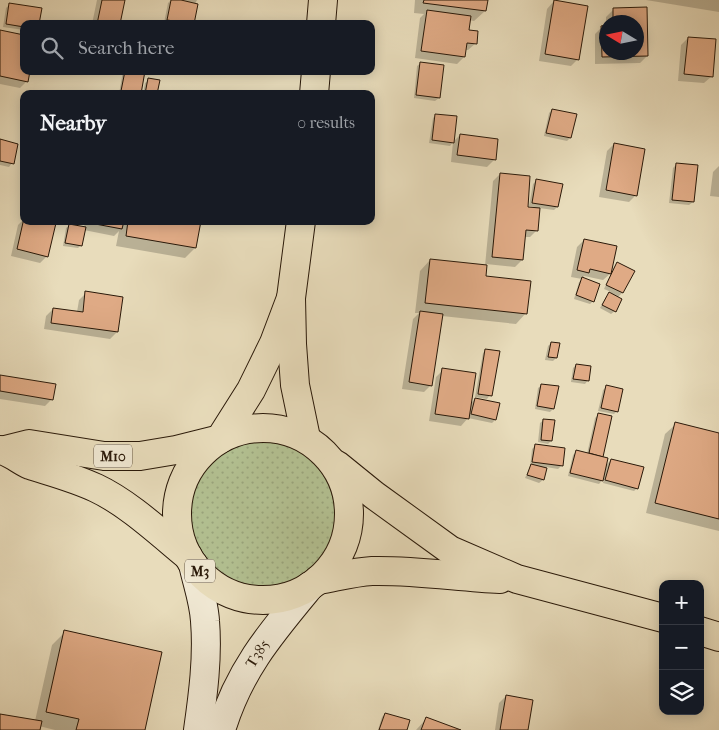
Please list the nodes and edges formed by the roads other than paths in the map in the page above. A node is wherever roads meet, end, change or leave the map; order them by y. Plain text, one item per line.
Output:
1 (323, 0) edge
2 (321, 20) edge
3 (316, 75) edge
4 (314, 90) edge
5 (300, 225) edge
6 (291, 298) junction
7 (306, 438) junction
8 (220, 439) junction
9 (2, 450) edge
10 (330, 459) junction
11 (190, 560) junction
12 (517, 579) junction
13 (314, 583) junction
14 (659, 617) edge
15 (704, 632) edge
16 (719, 637) edge
17 (198, 730) edge
18 (221, 730) edge

1 - 2 highway
3 - 4 highway
5 - 6 highway, M3
6 - 7 highway, M3
6 - 8 highway, M3
7 - 8 highway, M3
7 - 10 highway, M3
8 - 9 highway, M10
8 - 11 highway, M3
9 - 11 highway, M10
10 - 12 highway, M3
10 - 13 highway, M3
11 - 13 highway, M3
11 - 17 street
12 - 13 highway, M3
12 - 14 highway, M3
13 - 18 street, T385 / T385
15 - 16 highway

